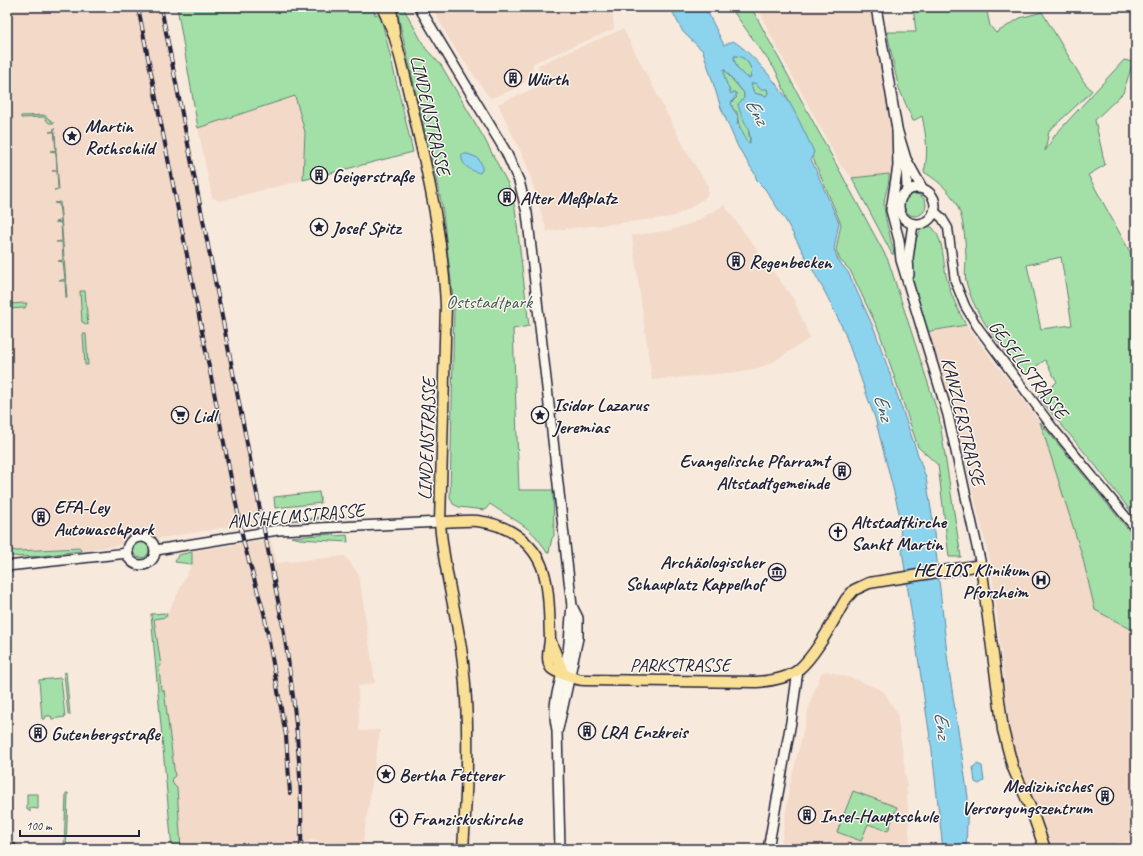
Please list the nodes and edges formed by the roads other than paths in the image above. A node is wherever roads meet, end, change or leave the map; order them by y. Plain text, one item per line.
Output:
1 (383, 7) edge
2 (391, 7) edge
3 (419, 7) edge
4 (876, 7) edge
5 (394, 34) junction
6 (897, 128) junction
7 (906, 159) junction
8 (922, 188) junction
9 (907, 190) junction
10 (934, 211) junction
11 (913, 224) junction
12 (909, 286) junction
13 (440, 522) junction
14 (1136, 529) edge
15 (156, 550) junction
16 (128, 553) junction
17 (981, 565) junction
18 (7, 566) edge
19 (798, 670) junction
20 (566, 675) junction
21 (7, 846) edge
22 (12, 849) edge
23 (463, 849) edge
24 (560, 849) edge
25 (768, 849) edge
26 (1045, 849) edge

1 - 5 main road, LINDENSTRASSE
2 - 5 main road, LINDENSTRASSE
3 - 20 main road
4 - 6 main road, KANZLERSTRASSE
5 - 13 main road, LINDENSTRASSE
6 - 7 main road, KANZLERSTRASSE
6 - 12 main road, KANZLERSTRASSE
7 - 8 main road, KANZLERSTRASSE
7 - 9 main road, KANZLERSTRASSE
8 - 9 main road
8 - 10 main road, KANZLERSTRASSE
9 - 11 main road, KANZLERSTRASSE
10 - 11 main road
10 - 14 street, GESELLSTRASSE
11 - 12 main road, KANZLERSTRASSE
12 - 17 main road, KANZLERSTRASSE
13 - 15 main road, ANSHELMSTRASSE
13 - 20 main road, PARKSTRASSE
13 - 23 main road, LINDENSTRASSE
15 - 16 main road
15 - 16 main road
16 - 18 main road
17 - 19 main road
17 - 26 main road
19 - 20 main road, PARKSTRASSE
19 - 25 main road
20 - 24 main road
21 - 22 main road

